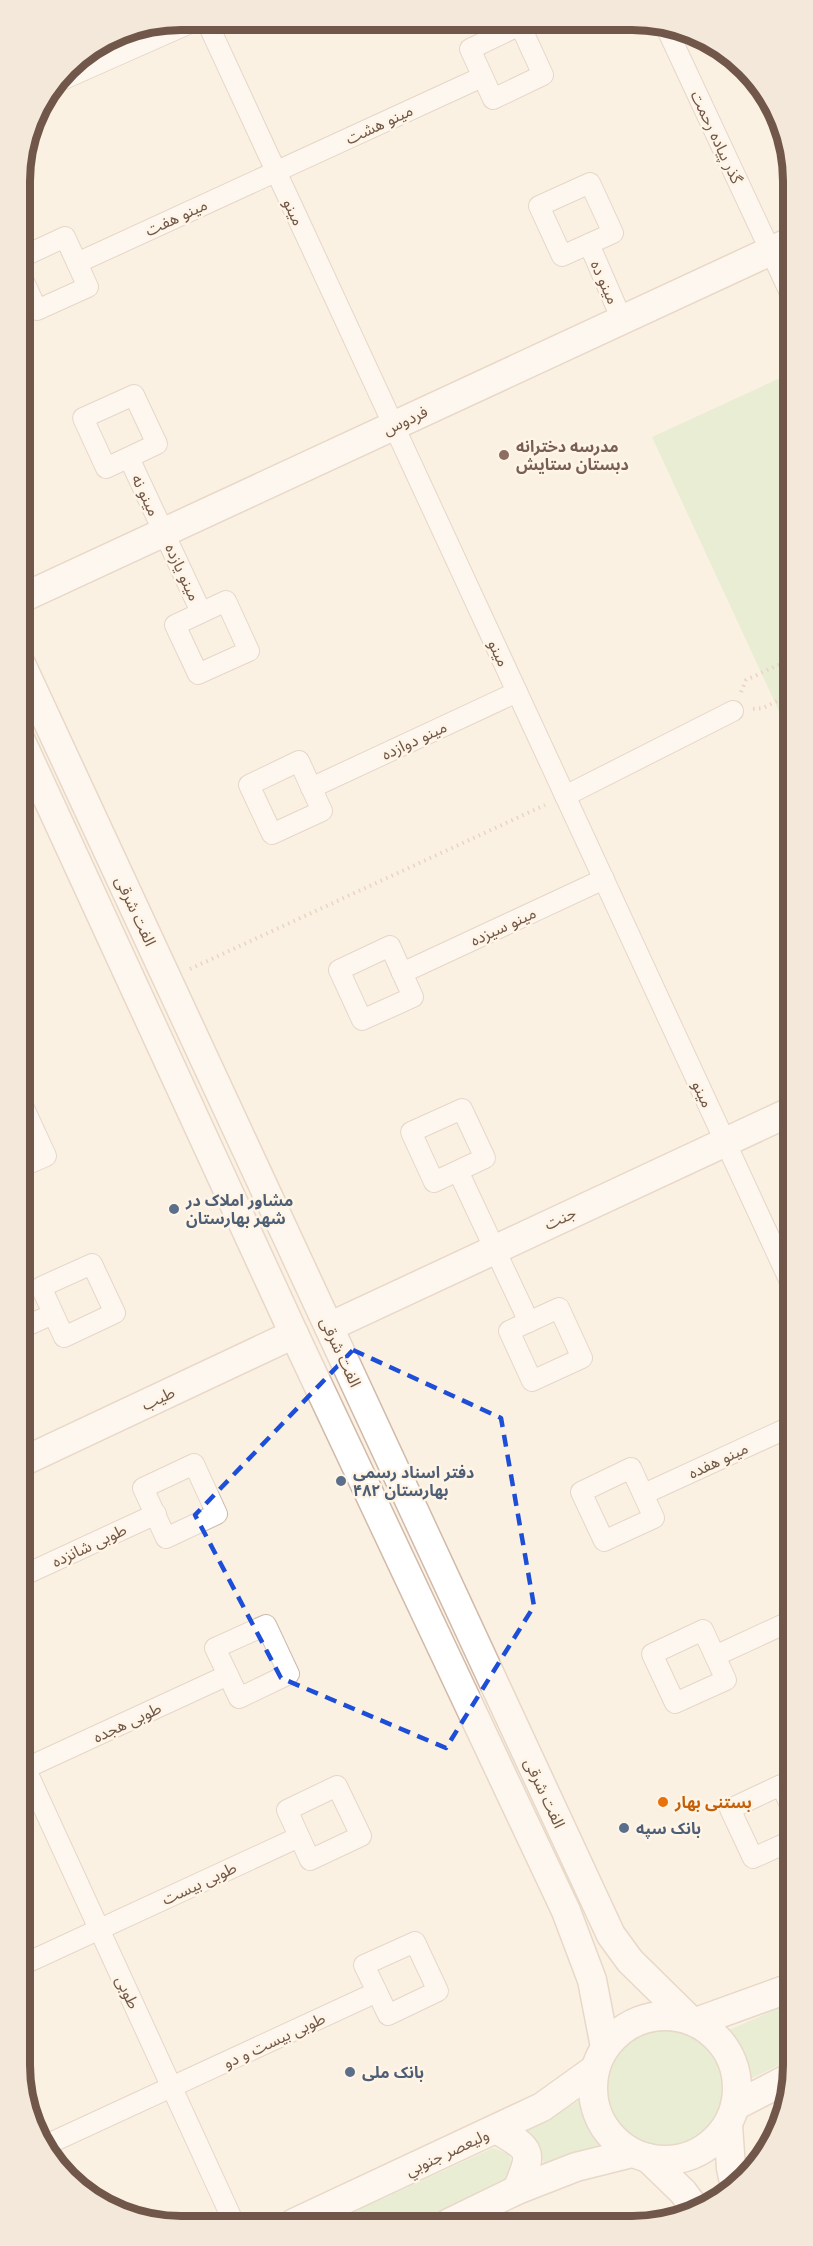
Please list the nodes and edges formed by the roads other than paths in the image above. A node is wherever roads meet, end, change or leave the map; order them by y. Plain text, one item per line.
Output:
1 (174, 30) edge
2 (211, 30) edge
3 (670, 35) edge
4 (73, 75) edge
5 (482, 77) dead end
6 (276, 171) junction
7 (589, 244) dead end
8 (780, 247) edge
9 (30, 253) edge
10 (77, 264) junction
11 (30, 295) edge
12 (622, 320) junction
13 (393, 426) junction
14 (129, 458) dead end
15 (164, 532) junction
16 (30, 595) edge
17 (201, 612) dead end
18 (30, 683) edge
19 (517, 692) junction
20 (734, 711) road end
21 (30, 761) edge
22 (311, 788) dead end
23 (565, 796) junction
24 (604, 879) junction
25 (402, 973) dead end
26 (783, 1115) edge
27 (30, 1121) edge
28 (725, 1142) junction
29 (30, 1163) edge
30 (458, 1171) dead end
31 (494, 1249) junction
32 (783, 1267) edge
33 (53, 1314) dead end
34 (530, 1322) dead end
35 (30, 1324) edge
36 (329, 1326) junction
37 (294, 1334) junction
38 (783, 1430) edge
39 (30, 1458) edge
40 (644, 1494) dead end
41 (156, 1514) dead end
42 (30, 1572) edge
43 (783, 1624) edge
44 (715, 1656) dead end
45 (228, 1675) dead end
46 (30, 1764) edge
47 (30, 1782) edge
48 (783, 1789) edge
49 (299, 1837) dead end
50 (783, 1844) edge
51 (99, 1929) junction
52 (30, 1961) edge
53 (783, 1991) edge
54 (377, 1992) dead end
55 (693, 2021) junction
56 (600, 2058) junction
57 (782, 2083) edge
58 (171, 2087) junction
59 (731, 2116) junction
60 (496, 2129) junction
61 (51, 2143) edge
62 (640, 2155) junction
63 (734, 2177) edge
64 (517, 2190) junction
65 (692, 2204) edge
66 (231, 2216) edge
67 (309, 2216) edge
68 (463, 2216) edge

1 - 4 street
2 - 6 street, مینو
3 - 8 street, گذر پیاده رحمت
5 - 6 street, مینو هشت
6 - 10 street, مینو هفت
6 - 13 street, مینو
7 - 12 street, مینو ده
8 - 12 main road, فردوس
9 - 10 street
10 - 11 street
12 - 13 main road, فردوس
13 - 15 main road, فردوس
13 - 19 street, مینو
14 - 15 street, مینو نه
15 - 16 main road, فردوس
15 - 17 street, مینو یازده
18 - 36 main road, الفت شرقی
19 - 22 street, مینو دوازده
19 - 23 street, مینو
20 - 23 street
21 - 37 main road, الفت شرقی
23 - 24 street, مینو
24 - 25 street, مینو سیزده
24 - 28 street, مینو
26 - 28 main road, جنت
27 - 29 street
28 - 31 main road, جنت
28 - 32 street, مینو
30 - 31 street
31 - 34 street
31 - 36 main road, جنت
33 - 35 street
36 - 55 main road, الفت شرقی
37 - 39 main road, طیب
37 - 56 main road, الفت شرقی
38 - 40 street, مینو هفده
41 - 42 street, طوبی شانزده
43 - 44 street
45 - 46 street, طوبی هجده
47 - 51 street, طوبی
48 - 50 street
49 - 51 street, طوبی بیست
51 - 52 street, طوبی بیست
51 - 58 street, طوبی
53 - 55 main road
54 - 58 street, طوبی بیست و دو
55 - 56 main road
55 - 59 main road
56 - 60 main road, وليعصر جنوبي
56 - 62 main road
57 - 59 main road
58 - 61 street, طوبی بیست و دو
58 - 66 street, طوبی
59 - 62 main road
59 - 63 main road
60 - 64 main road
60 - 67 main road, وليعصر جنوبي
62 - 64 main road
62 - 65 main road
64 - 68 main road

